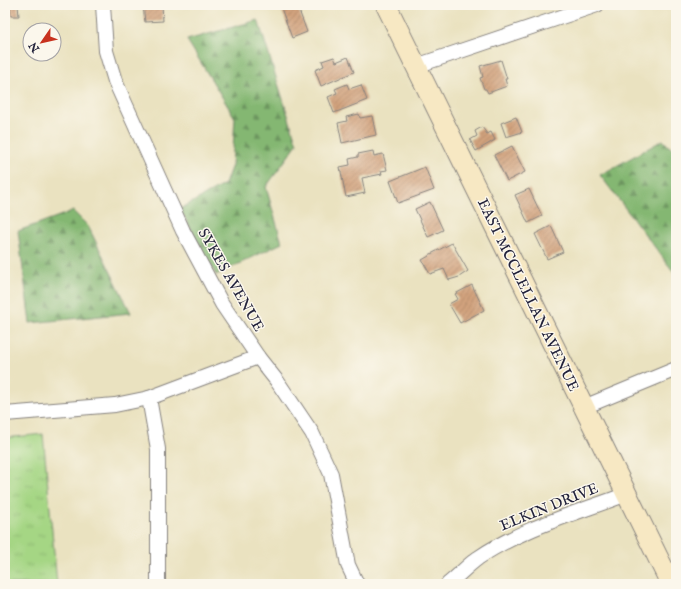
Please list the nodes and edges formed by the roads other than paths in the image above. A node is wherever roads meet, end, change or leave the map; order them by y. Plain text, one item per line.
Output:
1 (103, 5) edge
2 (386, 5) edge
3 (597, 5) edge
4 (416, 66) junction
5 (258, 357) junction
6 (676, 369) edge
7 (149, 398) junction
8 (584, 407) junction
9 (5, 414) edge
10 (627, 494) junction
11 (158, 584) edge
12 (357, 584) edge
13 (448, 584) edge
14 (672, 584) edge

1 - 5 street, SYKES AVENUE
2 - 4 street, EAST MCCLELLAN AVENUE
3 - 4 street
4 - 8 street, EAST MCCLELLAN AVENUE
5 - 7 street
5 - 12 street, SYKES AVENUE
6 - 8 street
7 - 9 street
7 - 11 street
8 - 10 street, EAST MCCLELLAN AVENUE
10 - 13 street, ELKIN DRIVE
10 - 14 street, EAST MCCLELLAN AVENUE

